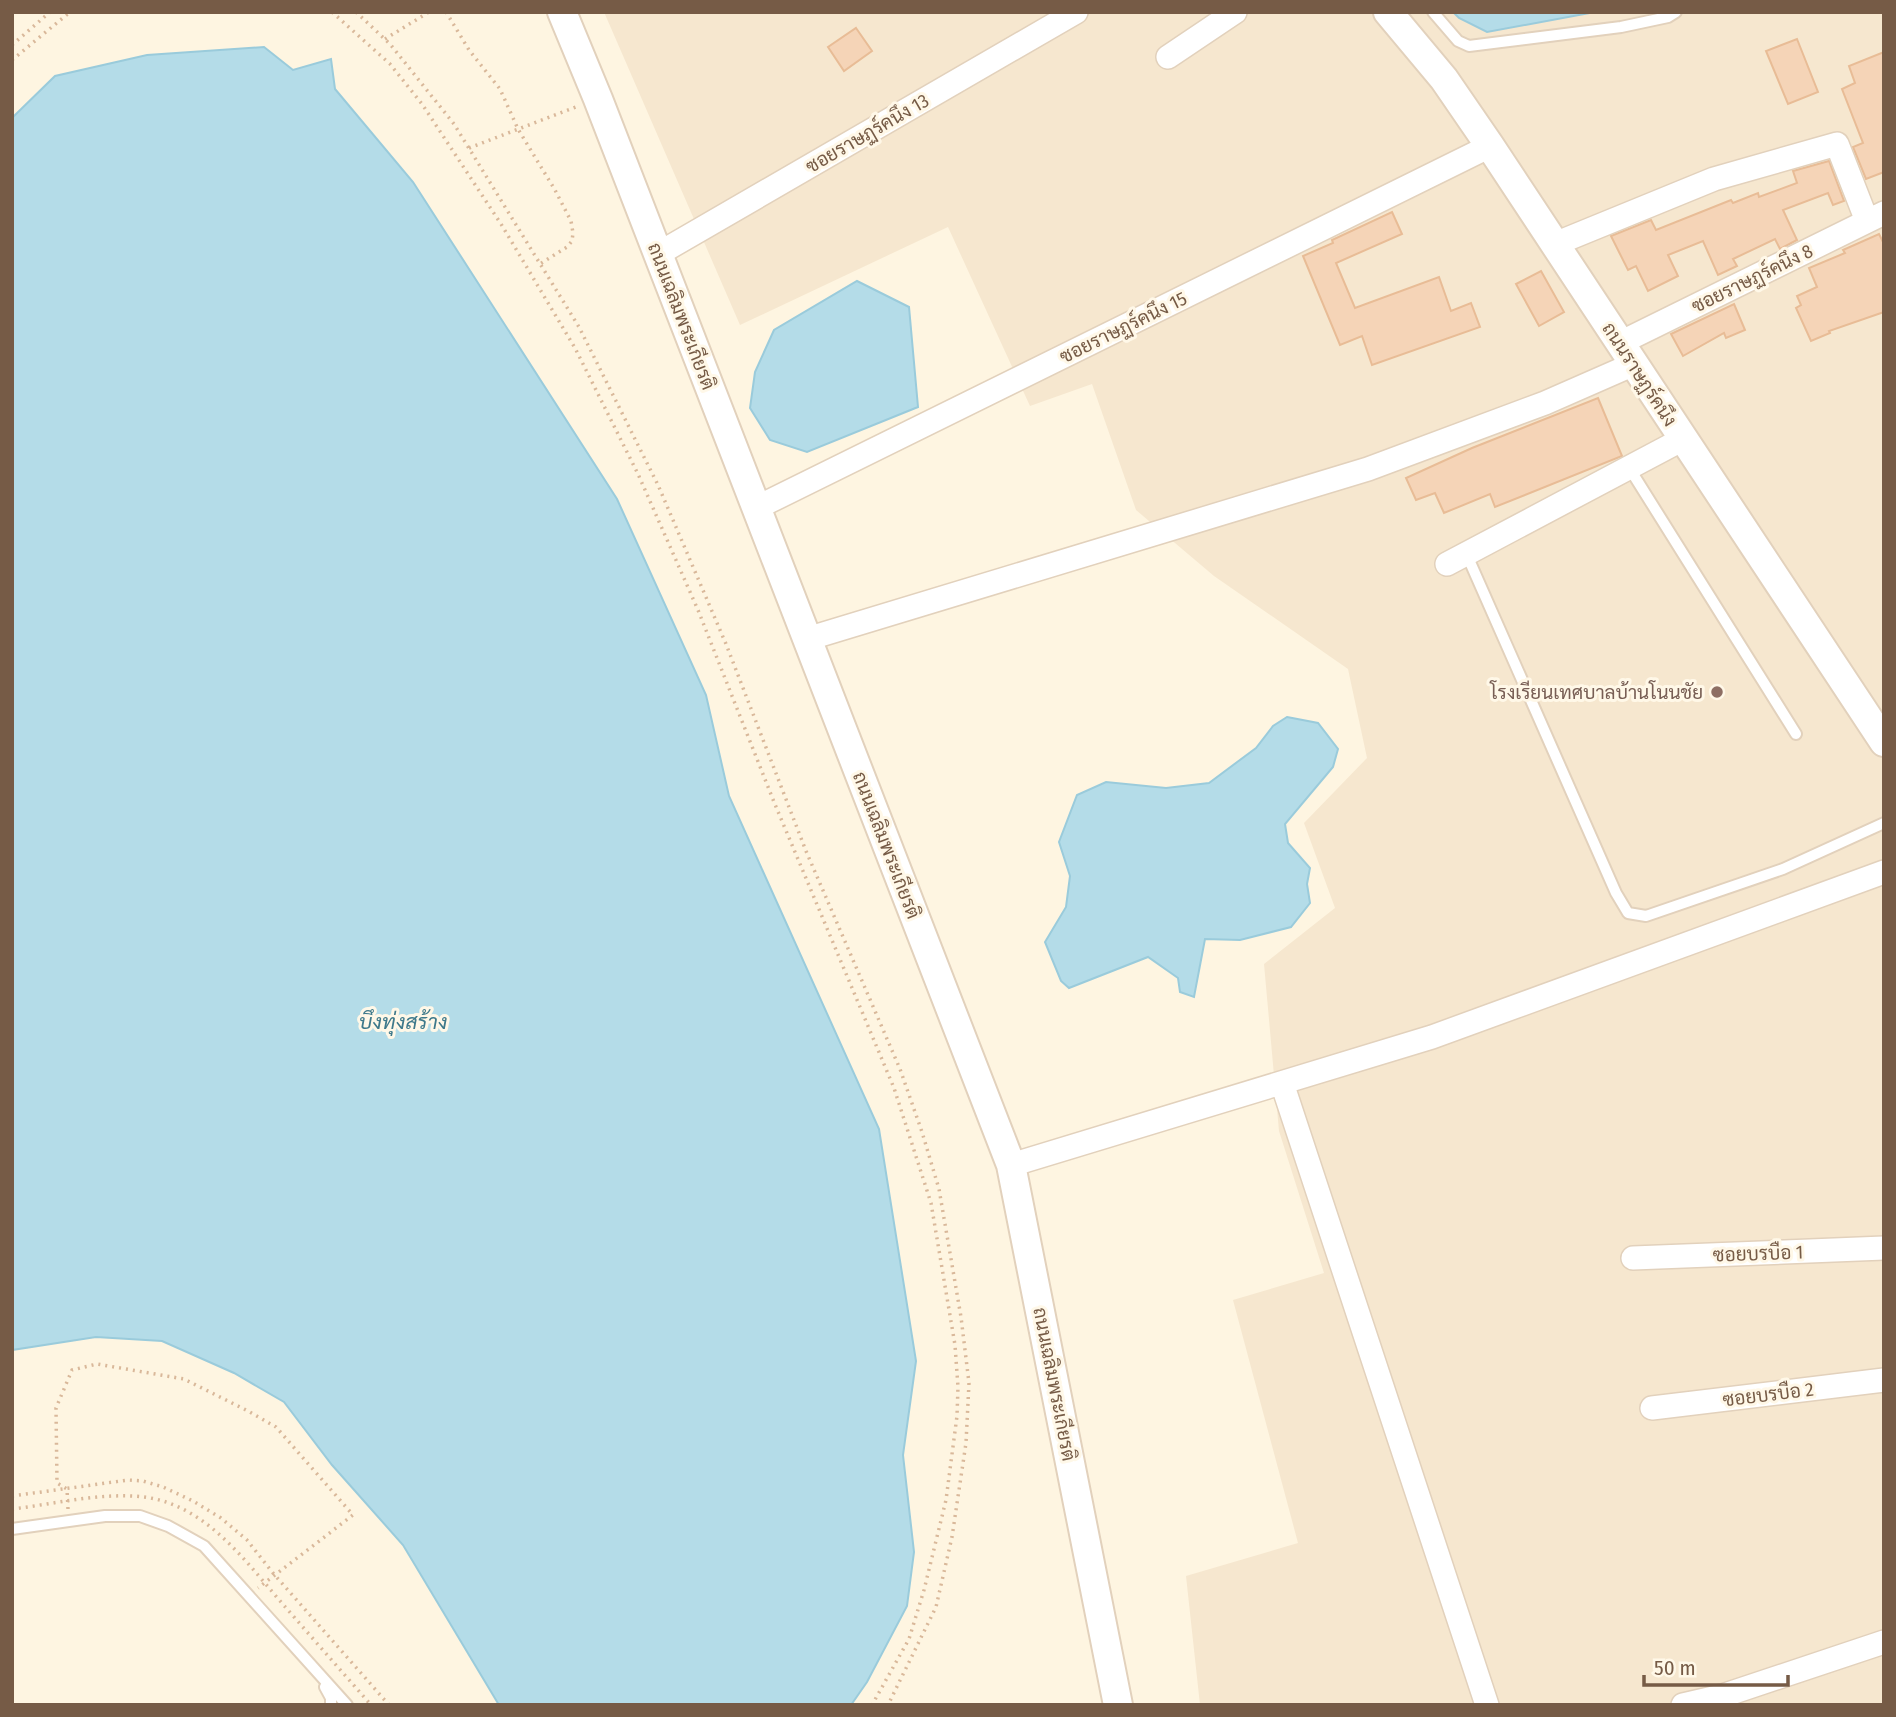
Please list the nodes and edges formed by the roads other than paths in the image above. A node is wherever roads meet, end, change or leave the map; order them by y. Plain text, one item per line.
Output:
1 (562, 12) edge
2 (1076, 12) edge
3 (1236, 12) edge
4 (1388, 12) edge
5 (1433, 12) edge
6 (1676, 12) edge
7 (1168, 57) dead end
8 (1490, 146) junction
9 (1876, 217) edge
10 (1555, 244) junction
11 (658, 254) junction
12 (1627, 353) junction
13 (1683, 439) junction
14 (1628, 466) junction
15 (756, 508) junction
16 (1457, 558) joint
17 (807, 639) junction
18 (1796, 734) dead end
19 (1883, 738) edge
20 (1884, 824) edge
21 (1884, 872) edge
22 (1282, 1083) junction
23 (1011, 1165) junction
24 (1884, 1248) edge
25 (1633, 1258) dead end
26 (1884, 1380) edge
27 (1652, 1408) dead end
28 (12, 1529) edge
29 (1884, 1642) edge
30 (316, 1670) junction
31 (331, 1705) edge
32 (347, 1705) edge
33 (1118, 1705) edge
34 (1488, 1705) edge
35 (1683, 1705) edge

1 - 11 street, ถนนเฉลิมพระเกียรติ
2 - 11 street, ซอยราษฏร์คนึง 13
3 - 7 street
4 - 8 street, ถนนราษฏร์คนึง
5 - 6 lane
8 - 10 street, ถนนราษฏร์คนึง
8 - 15 street, ซอยราษฏร์คนึง 15
9 - 10 street
9 - 12 street, ซอยราษฏร์คนึง 8
10 - 12 street, ถนนราษฏร์คนึง
11 - 15 street, ถนนเฉลิมพระเกียรติ
12 - 13 street, ถนนราษฏร์คนึง
12 - 17 street, ซอยราษฏร์คนึง 8
13 - 14 street
13 - 19 street, ถนนราษฏร์คนึง
14 - 16 street
14 - 18 lane
15 - 17 street, ถนนเฉลิมพระเกียรติ
16 - 20 lane
17 - 23 street, ถนนเฉลิมพระเกียรติ
21 - 22 street
22 - 23 street
22 - 34 street
23 - 33 street, ถนนเฉลิมพระเกียรติ
24 - 25 street, ซอยบรบือ 1
26 - 27 street, ซอยบรบือ 2
28 - 30 lane
29 - 35 street
30 - 31 lane
30 - 32 lane

